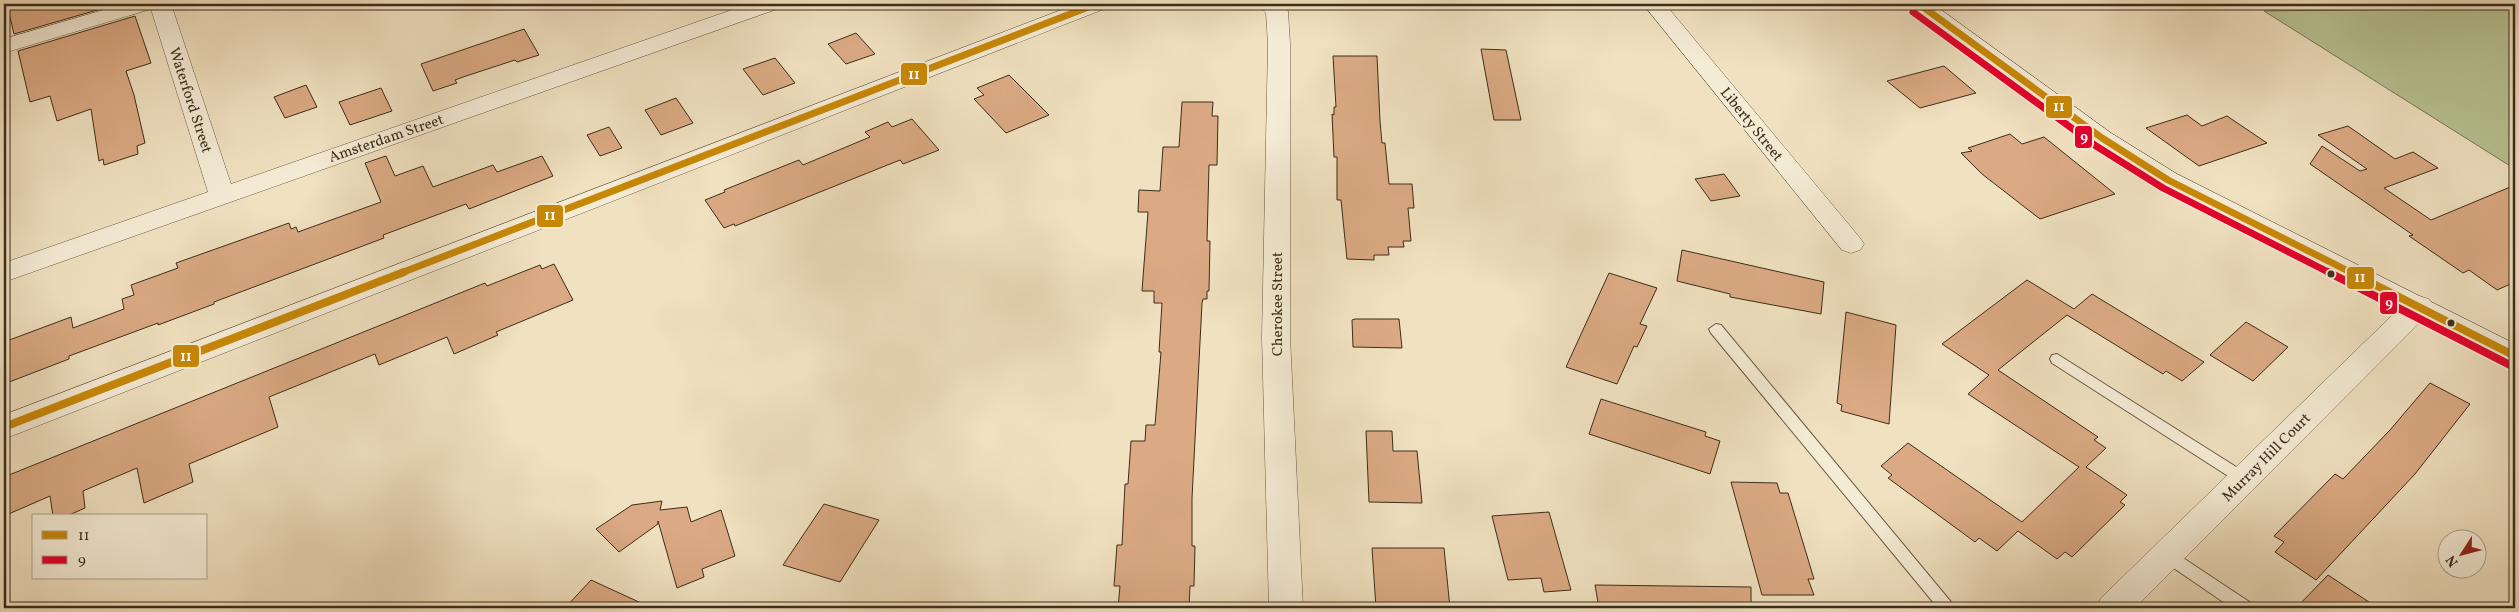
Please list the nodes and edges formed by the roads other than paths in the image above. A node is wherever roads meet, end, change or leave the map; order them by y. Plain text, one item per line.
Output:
1 (146, 4) edge
2 (160, 4) edge
3 (769, 4) edge
4 (1096, 4) edge
5 (1269, 4) edge
6 (1654, 4) edge
7 (1920, 4) edge
8 (722, 11) edge
9 (4, 46) edge
10 (222, 196) junction
11 (1851, 244) dead end
12 (4, 273) edge
13 (2419, 306) junction
14 (1716, 329) dead end
15 (2515, 356) edge
16 (2057, 359) dead end
17 (4, 427) edge
18 (2244, 479) junction
19 (2168, 554) junction
20 (1286, 608) edge
21 (1948, 608) edge
22 (2113, 608) edge
23 (2245, 608) edge

1 - 9 street
2 - 10 street, Waterford Street
3 - 8 street, Amsterdam Street
4 - 17 street
5 - 20 street, Cherokee Street
6 - 11 street, Liberty Street
7 - 13 street
8 - 10 street, Amsterdam Street
10 - 12 street, Amsterdam Street
13 - 15 street
13 - 18 street, Murray Hill Court
14 - 21 lane
16 - 18 lane
18 - 19 street, Murray Hill Court
19 - 22 street, Murray Hill Court
19 - 23 lane

